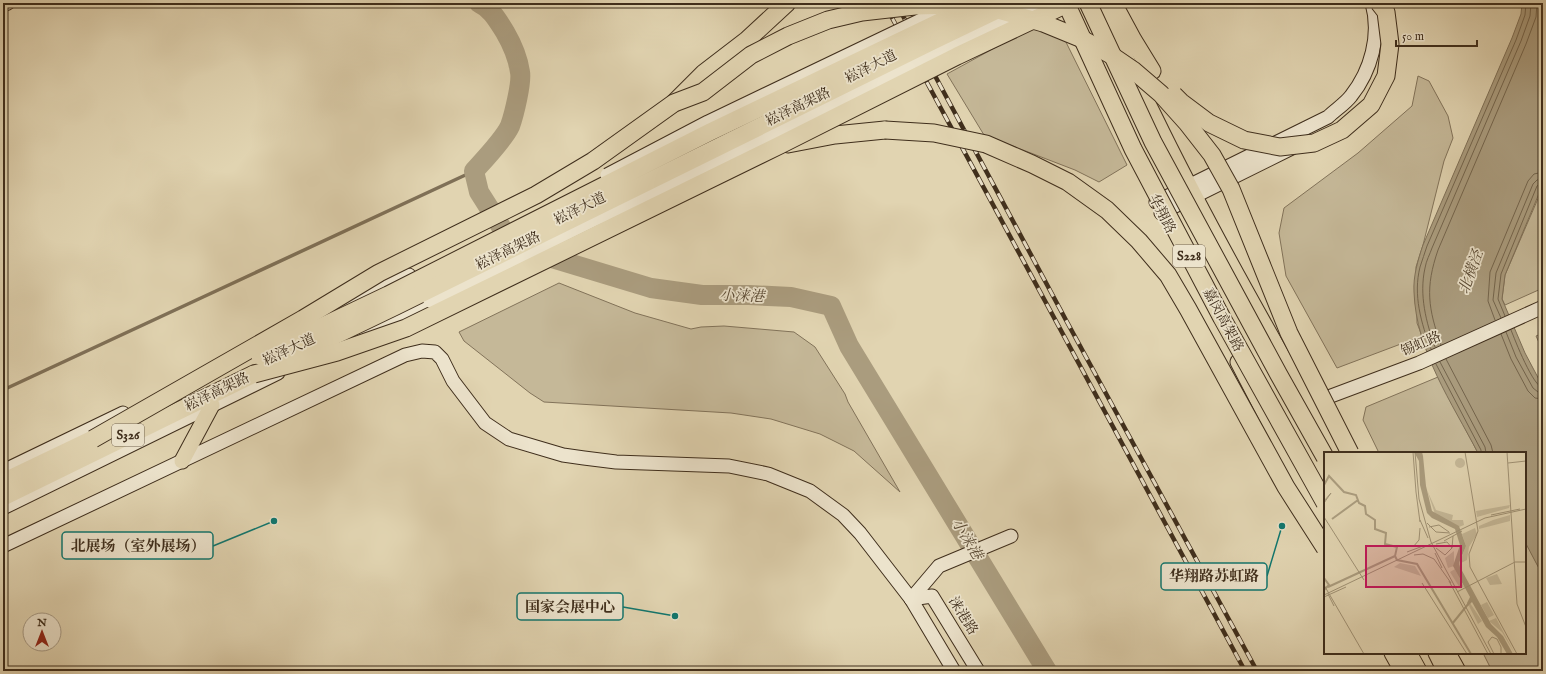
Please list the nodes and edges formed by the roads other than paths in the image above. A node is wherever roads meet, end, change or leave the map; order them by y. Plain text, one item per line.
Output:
1 (8, 3) edge
2 (787, 3) edge
3 (957, 3) edge
4 (978, 3) edge
5 (1012, 3) edge
6 (1042, 3) edge
7 (1060, 3) edge
8 (1066, 3) edge
9 (1069, 3) edge
10 (1088, 3) edge
11 (1102, 3) edge
12 (1113, 3) edge
13 (1372, 3) edge
14 (1379, 3) edge
15 (1390, 3) edge
16 (3, 5) edge
17 (674, 103) junction
18 (780, 145) junction
19 (1191, 192) junction
20 (1159, 208) junction
21 (1543, 307) edge
22 (254, 374) junction
23 (1309, 404) junction
24 (212, 405) junction
25 (93, 439) junction
26 (1336, 452) edge
27 (1349, 452) edge
28 (1324, 455) edge
29 (182, 461) junction
30 (3, 471) edge
31 (3, 482) edge
32 (3, 497) edge
33 (1324, 502) edge
34 (3, 508) edge
35 (1324, 528) edge
36 (1011, 536) dead end
37 (3, 546) edge
38 (1324, 546) edge
39 (911, 599) junction
40 (1393, 654) edge
41 (1409, 654) edge
42 (1438, 654) edge
43 (1449, 654) edge
44 (954, 671) edge
45 (978, 671) edge
46 (1402, 671) edge
47 (1418, 671) edge
48 (1446, 671) edge
49 (1458, 671) edge

1 - 16 main road
2 - 17 highway
3 - 30 main road, 崧泽大道, bridge
4 - 25 highway, 崧泽高架路, bridge
5 - 22 highway, 崧泽高架路, bridge
6 - 24 main road, 崧泽大道, bridge
7 - 20 main road, 华翔路
8 - 33 highway, 嘉闵高架路 / S228, bridge
9 - 18 highway, bridge
10 - 28 highway, 嘉闵高架路 / S228, bridge
11 - 19 main road
12 - 14 highway, bridge
13 - 19 main road
15 - 19 main road, bridge
17 - 25 highway, bridge
17 - 27 highway, bridge
18 - 22 highway, bridge
18 - 38 highway, bridge
19 - 20 main road
19 - 23 main road
20 - 35 main road, 华翔路
21 - 23 main road, 锡虹路
22 - 32 highway, 崧泽高架路 / S326
23 - 26 main road
24 - 29 main road
24 - 34 main road, 崧泽大道
25 - 31 highway, 崧泽高架路 / S326
29 - 37 main road
29 - 39 main road
36 - 39 main road
39 - 44 main road
39 - 45 main road, 涞港路
40 - 46 main road
41 - 47 highway
42 - 48 highway
43 - 49 main road

